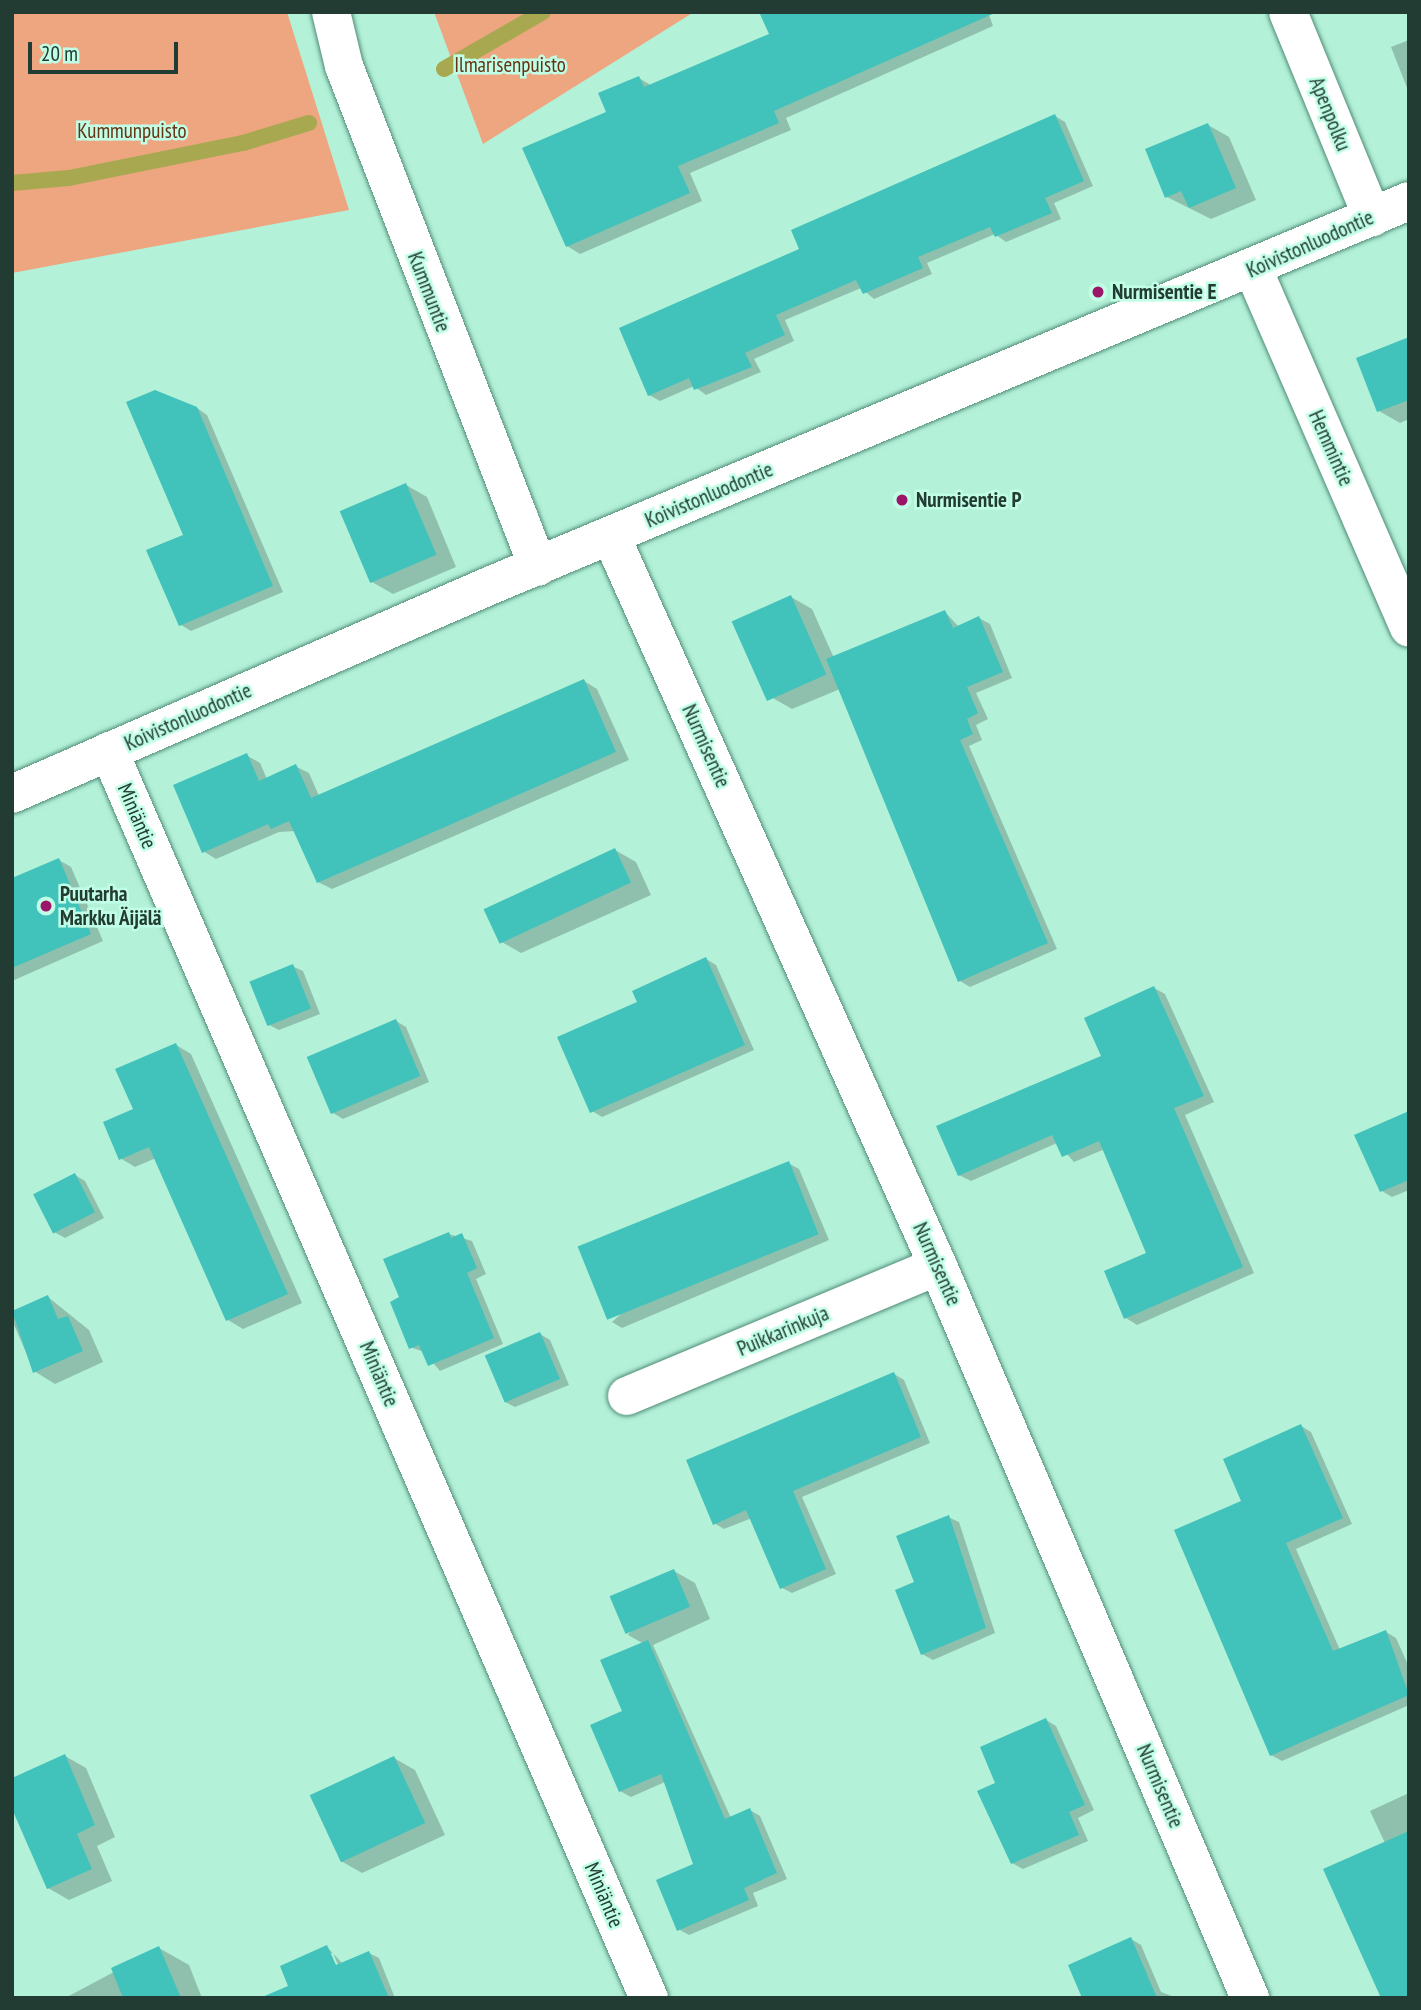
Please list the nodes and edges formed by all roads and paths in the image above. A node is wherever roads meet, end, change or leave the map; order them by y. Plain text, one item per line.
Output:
1 (331, 12) edge
2 (1287, 12) edge
3 (1409, 201) edge
4 (1372, 217) junction
5 (1253, 269) junction
6 (611, 536) junction
7 (538, 567) junction
8 (1409, 627) edge
9 (109, 751) junction
10 (12, 794) edge
11 (939, 1266) junction
12 (627, 1396) dead end
13 (649, 1998) edge
14 (1250, 1998) edge

1 - 7 street, Kummuntie
2 - 4 street, Apenpolku
3 - 4 street, Koivistonluodontie
4 - 5 street, Koivistonluodontie
5 - 6 street, Koivistonluodontie
5 - 8 street, Hemmintie
6 - 7 street, Koivistonluodontie
6 - 11 street, Nurmisentie
7 - 9 street, Koivistonluodontie
9 - 10 street, Koivistonluodontie
9 - 13 street, Miniäntie
11 - 12 street, Puikkarinkuja
11 - 14 street, Nurmisentie

